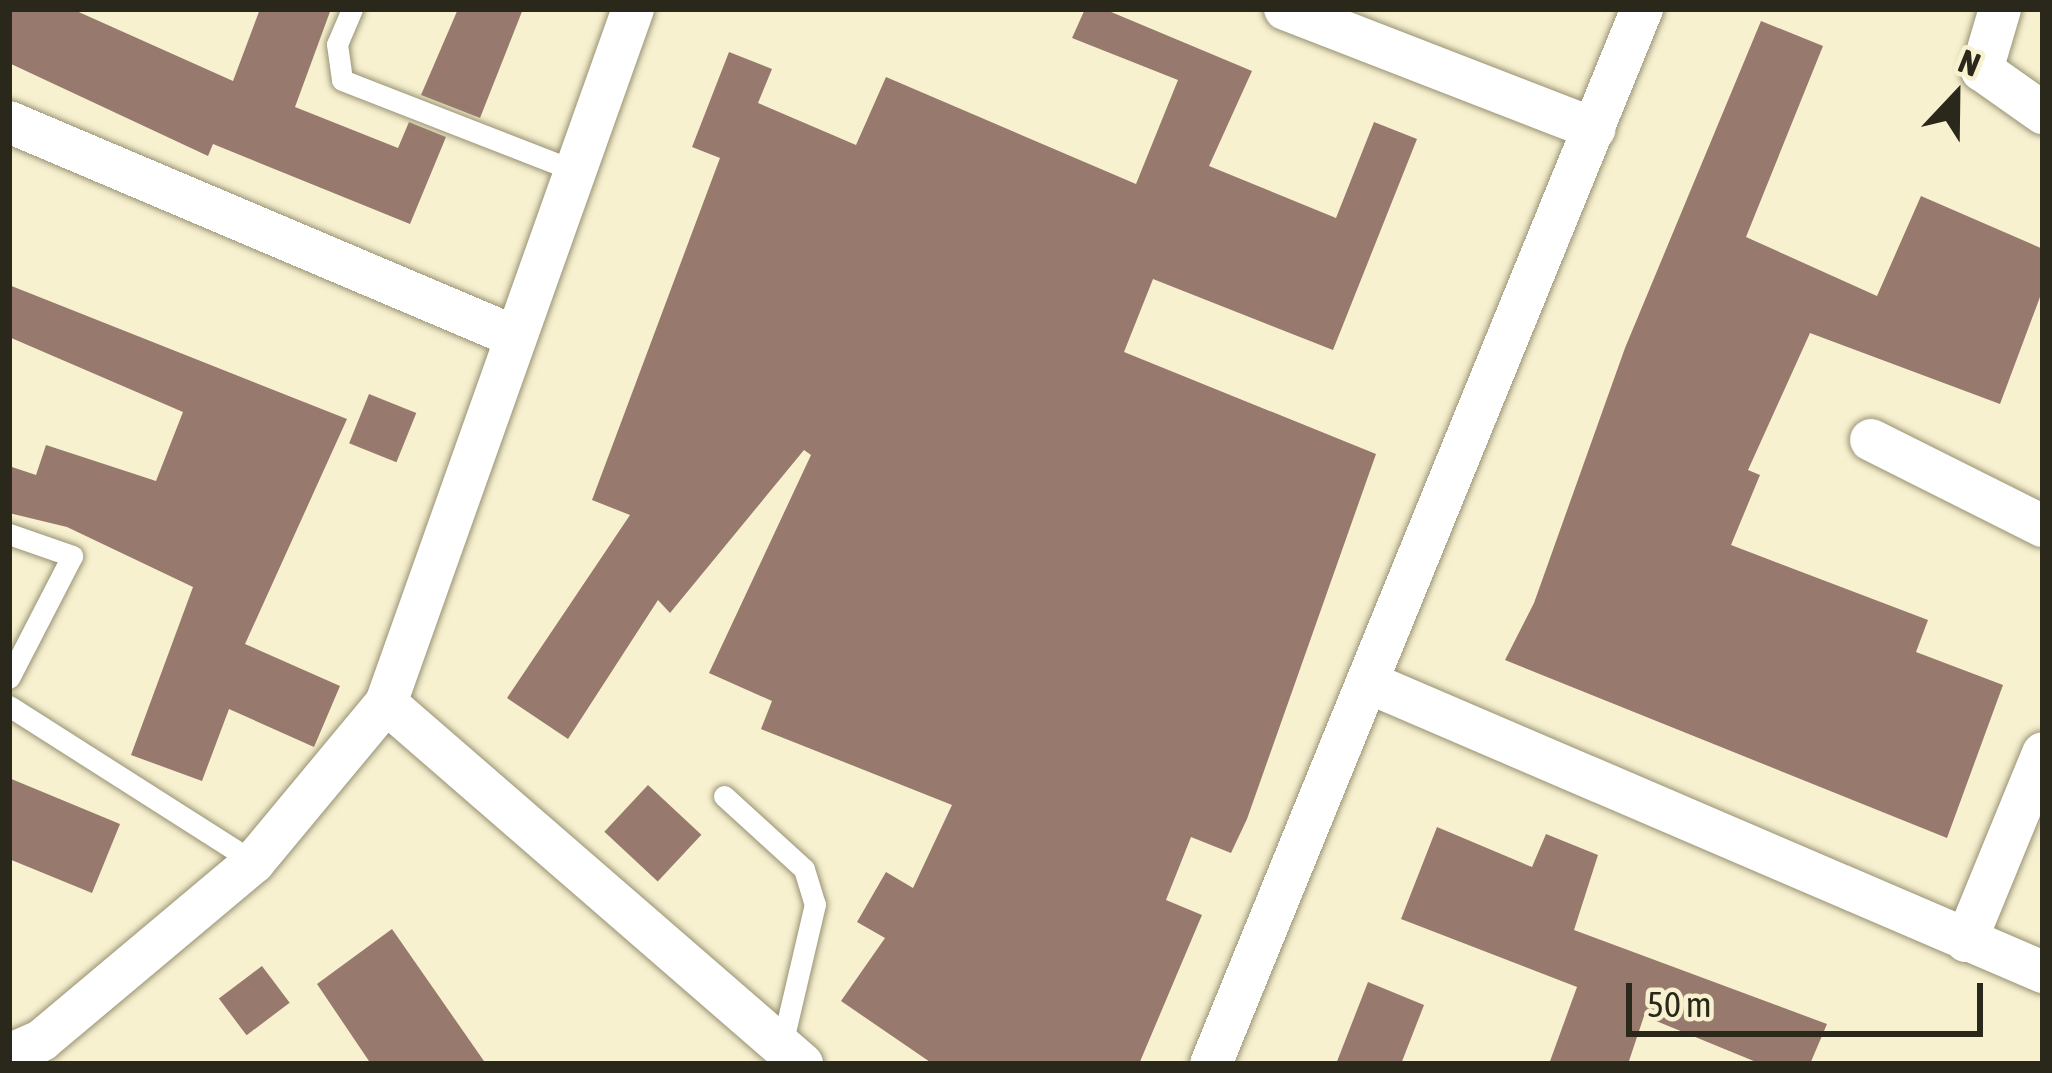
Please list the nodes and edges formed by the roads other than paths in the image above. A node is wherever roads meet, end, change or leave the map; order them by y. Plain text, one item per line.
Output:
1 (352, 9) edge
2 (633, 9) edge
3 (1285, 9) edge
4 (1642, 9) edge
5 (2000, 9) edge
6 (2043, 113) edge
7 (9, 122) edge
8 (1595, 129) junction
9 (575, 171) junction
10 (512, 335) junction
11 (1871, 440) dead end
12 (2043, 526) edge
13 (9, 534) edge
14 (9, 678) edge
15 (1367, 682) junction
16 (386, 703) junction
17 (9, 706) edge
18 (2043, 753) edge
19 (724, 796) dead end
20 (254, 862) junction
21 (1966, 941) junction
22 (2043, 972) edge
23 (34, 1053) edge
24 (792, 1054) edge
25 (1211, 1064) edge

1 - 9 lane
2 - 9 street
3 - 8 street
4 - 8 street
5 - 6 street
7 - 10 street
8 - 15 street
9 - 10 street
10 - 16 street
11 - 12 street
13 - 14 lane
15 - 21 street
15 - 25 street
16 - 20 street
16 - 24 street
17 - 20 lane
18 - 21 street
19 - 24 lane
20 - 23 street
21 - 22 street

